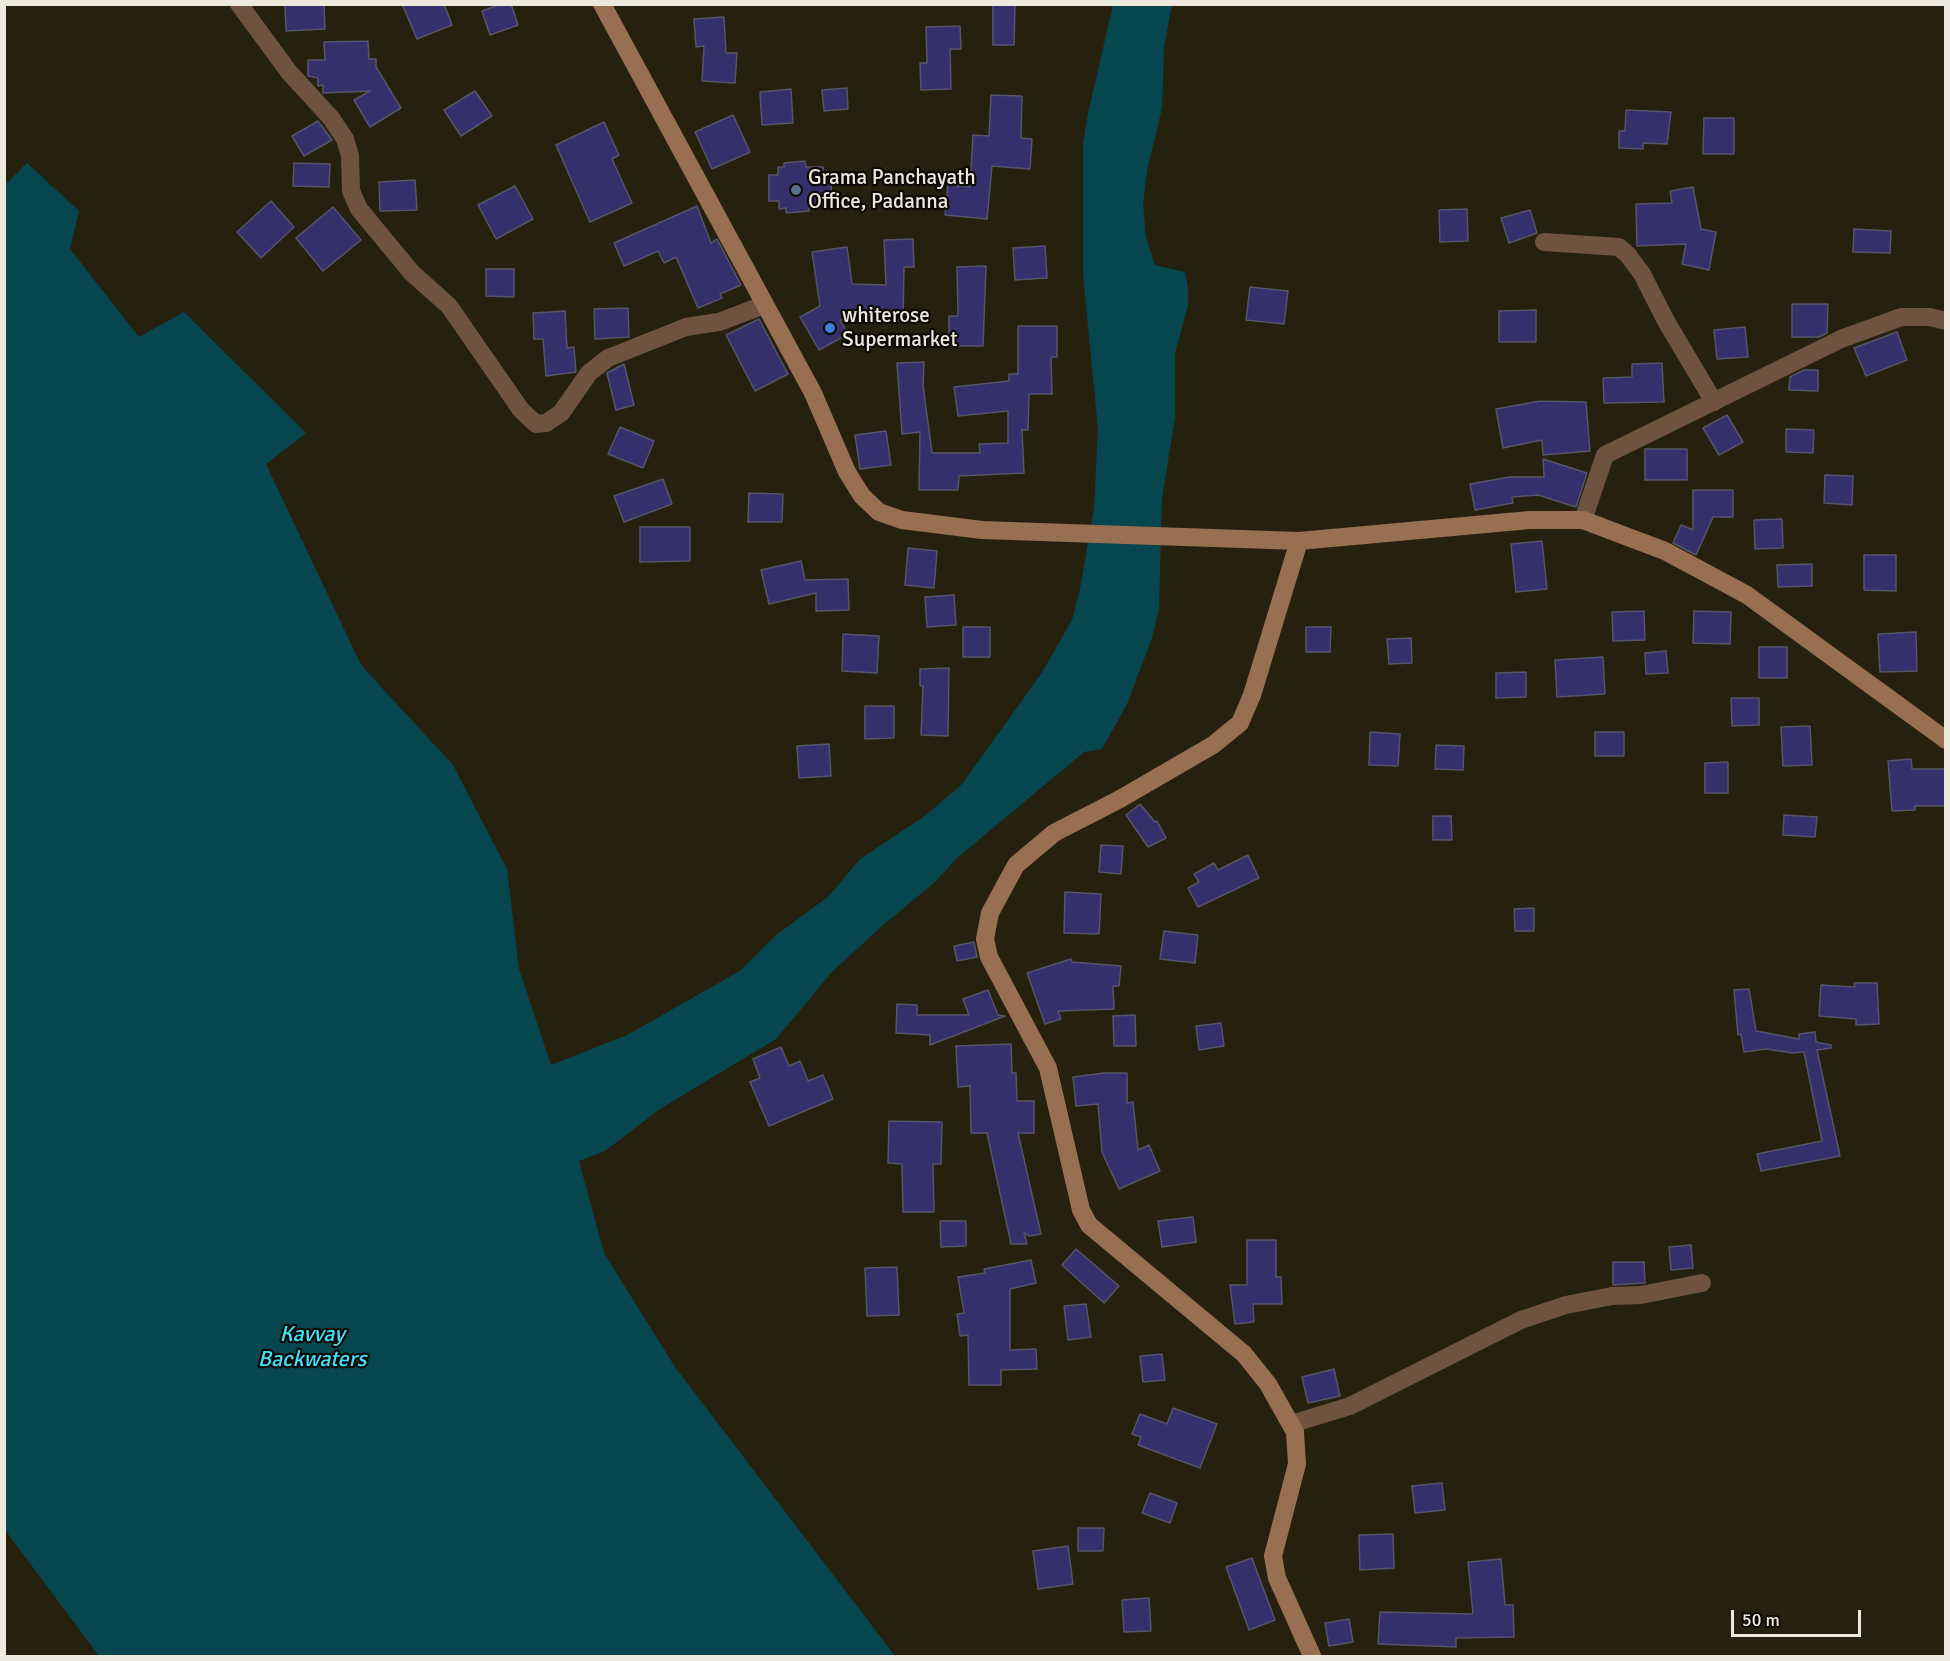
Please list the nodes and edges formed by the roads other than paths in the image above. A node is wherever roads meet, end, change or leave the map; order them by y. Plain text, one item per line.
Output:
1 (239, 4) edge
2 (602, 4) edge
3 (1544, 242) dead end
4 (764, 305) junction
5 (1946, 321) edge
6 (1714, 402) junction
7 (1583, 520) junction
8 (1299, 541) junction
9 (1946, 740) edge
10 (1702, 1283) dead end
11 (1291, 1424) junction
12 (1312, 1656) edge

1 - 4 street
2 - 4 main road
3 - 6 street
4 - 8 main road
5 - 6 street
6 - 7 street
7 - 8 main road
7 - 9 main road
8 - 11 main road
10 - 11 street
11 - 12 main road

